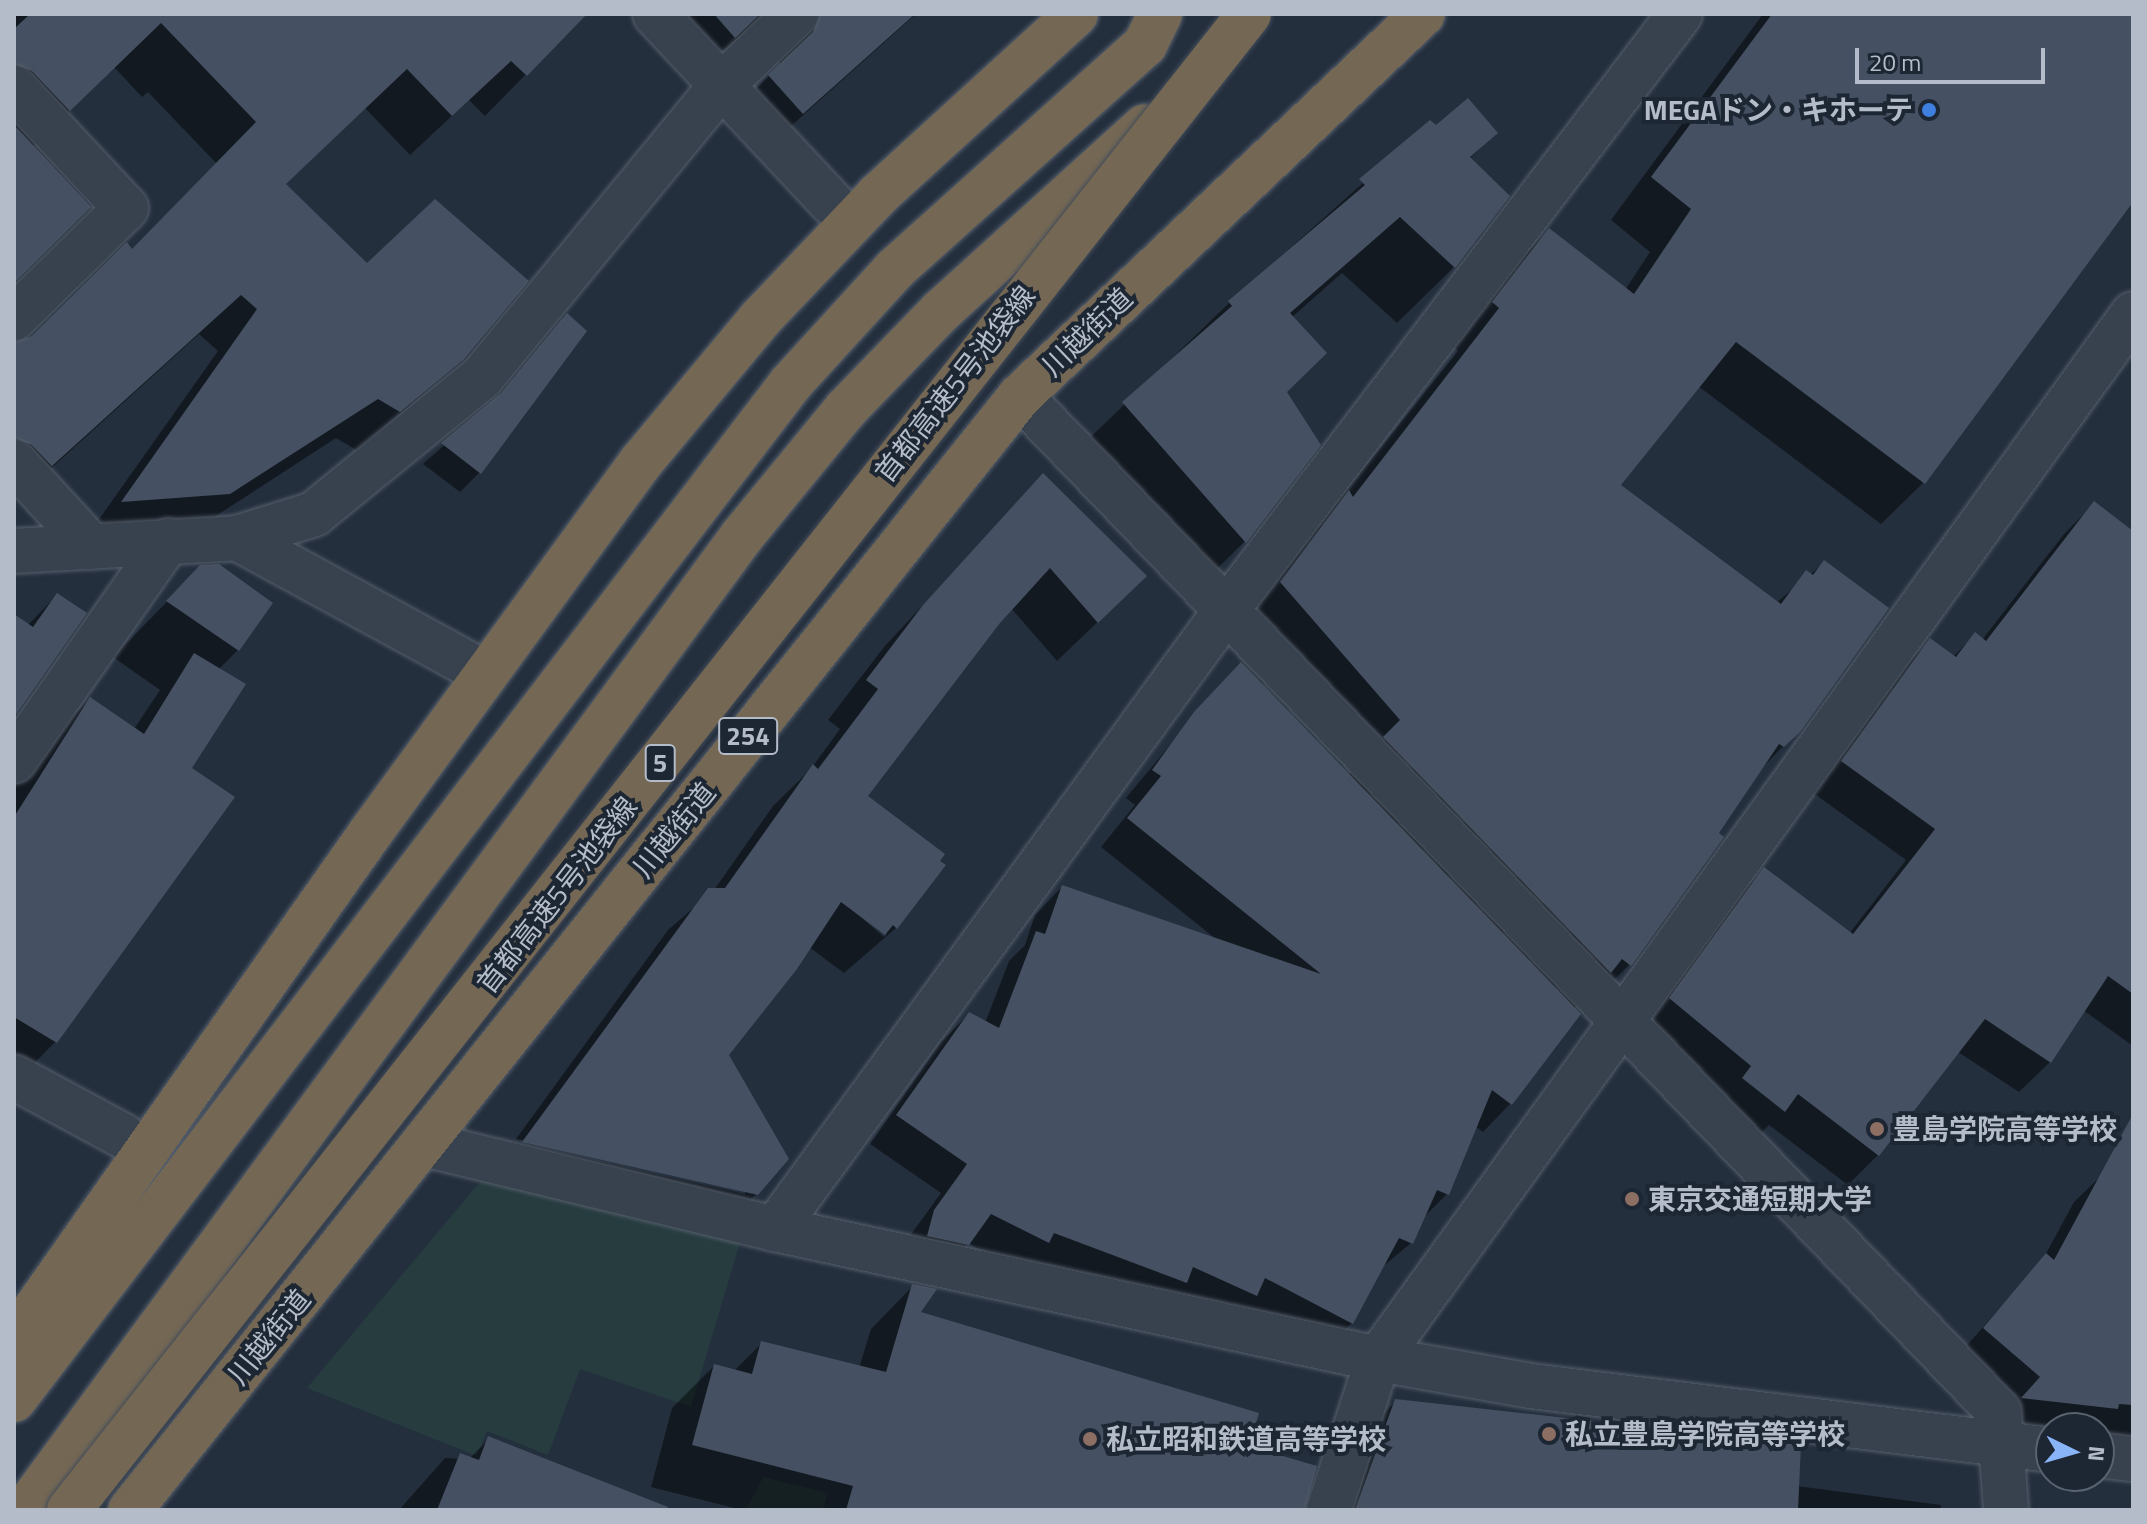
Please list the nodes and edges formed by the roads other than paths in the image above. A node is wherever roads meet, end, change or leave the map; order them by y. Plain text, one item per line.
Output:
1 (655, 14) edge
2 (796, 14) edge
3 (1042, 14) edge
4 (1076, 14) edge
5 (1160, 14) edge
6 (1249, 14) edge
7 (1270, 14) edge
8 (1423, 14) edge
9 (1680, 14) edge
10 (723, 84) junction
11 (14, 88) edge
12 (832, 203) junction
13 (2133, 314) edge
14 (14, 318) edge
15 (1020, 396) junction
16 (14, 462) edge
17 (237, 538) junction
18 (168, 541) junction
19 (92, 547) junction
20 (14, 551) edge
21 (1225, 612) junction
22 (464, 662) junction
23 (14, 761) edge
24 (1622, 1019) junction
25 (14, 1077) edge
26 (123, 1136) junction
27 (424, 1144) junction
28 (775, 1229) junction
29 (14, 1293) edge
30 (14, 1339) edge
31 (1378, 1359) junction
32 (14, 1400) edge
33 (2004, 1445) junction
34 (2035, 1448) edge
35 (25, 1510) edge
36 (69, 1510) edge
37 (130, 1510) edge
38 (1329, 1510) edge
39 (2006, 1510) edge

1 - 10 street
2 - 10 street
3 - 12 highway
4 - 30 highway
5 - 32 highway
6 - 36 highway, 首都高速5号池袋線 / 5, bridge
7 - 35 highway, bridge
8 - 15 highway, 川越街道 / 254
9 - 21 street
10 - 12 street
10 - 17 street
11 - 14 street
12 - 22 highway
13 - 24 street
15 - 21 street
15 - 27 highway, 川越街道 / 254
16 - 19 street
17 - 18 street
17 - 22 street
18 - 19 street
18 - 23 street
19 - 20 street
21 - 24 street
21 - 28 street
22 - 26 highway
24 - 31 street
24 - 33 street
25 - 26 street
26 - 29 highway
27 - 28 street
27 - 37 highway, 川越街道 / 254
28 - 31 street
31 - 33 street
31 - 38 street
33 - 34 street
33 - 39 street

